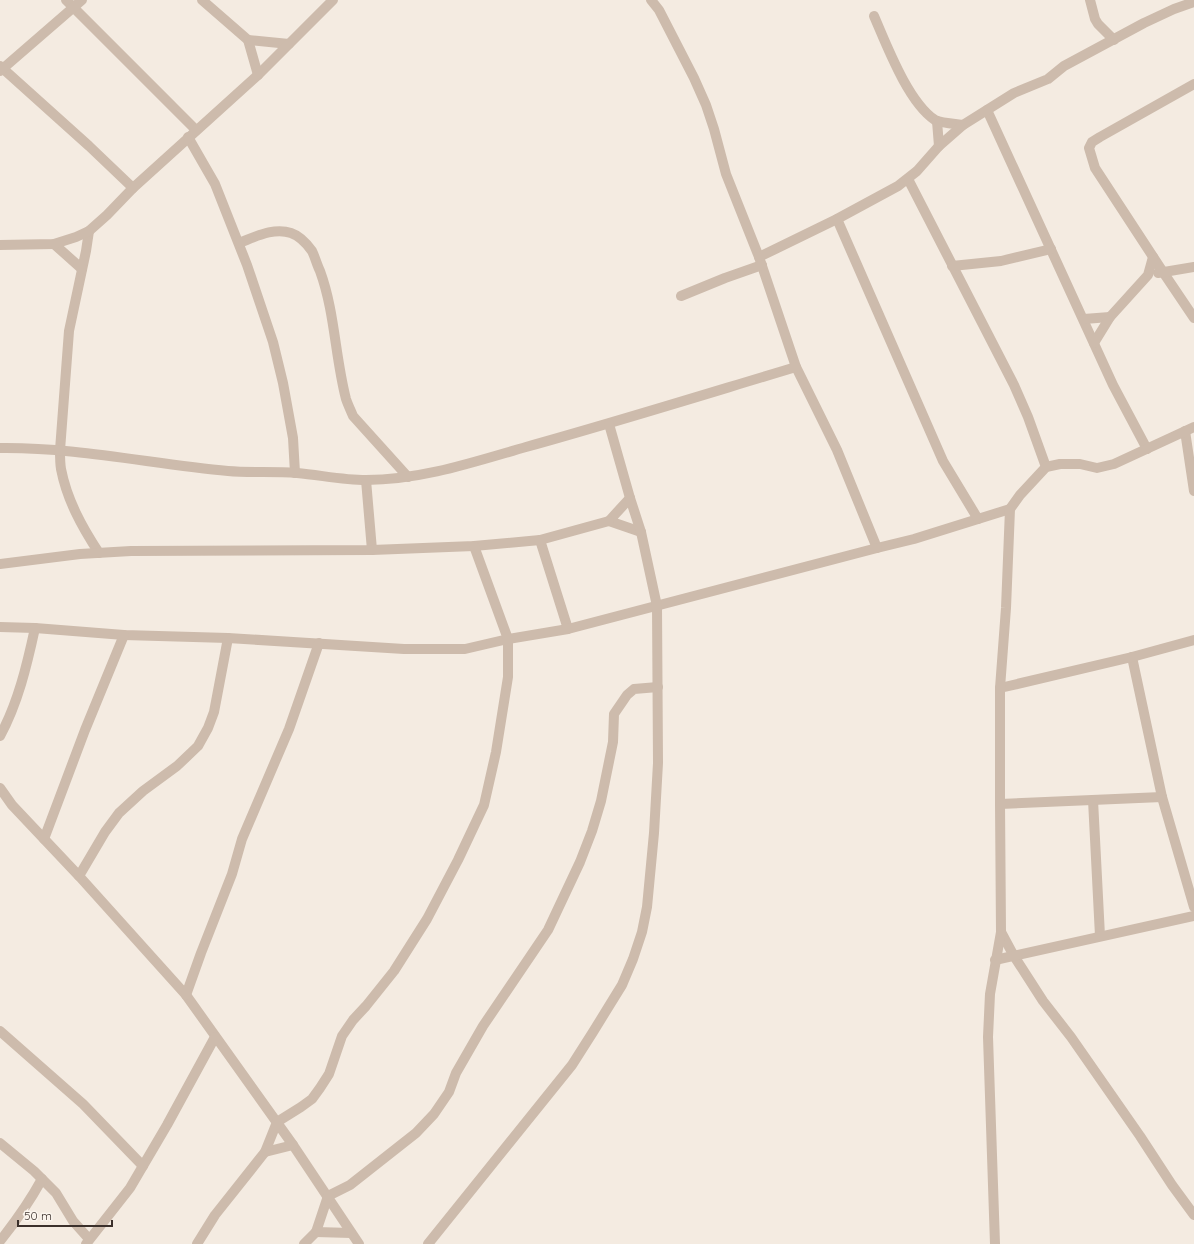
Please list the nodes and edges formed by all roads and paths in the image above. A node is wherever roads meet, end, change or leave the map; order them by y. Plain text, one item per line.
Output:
1 (66, 0) edge
2 (82, 0) edge
3 (202, 0) edge
4 (333, 0) edge
5 (650, 0) edge
6 (664, 0) edge
7 (1090, 0) edge
8 (1194, 3) edge
9 (75, 8) junction
10 (659, 10) junction
11 (874, 16) dead end
12 (248, 40) junction
13 (1114, 40) junction
14 (289, 44) junction
15 (1, 68) edge
16 (258, 75) junction
17 (1194, 84) edge
18 (987, 110) junction
19 (937, 121) junction
20 (963, 124) junction
21 (192, 134) junction
22 (939, 146) junction
23 (908, 179) junction
24 (132, 188) junction
25 (837, 219) junction
26 (89, 231) junction
27 (239, 243) junction
28 (54, 244) junction
29 (3, 245) edge
30 (1051, 249) junction
31 (0, 254) edge
32 (1153, 257) junction
33 (760, 261) junction
34 (952, 266) junction
35 (1194, 267) edge
36 (82, 269) junction
37 (1163, 272) junction
38 (1148, 275) junction
39 (681, 296) dead end
40 (1110, 317) junction
41 (1194, 318) edge
42 (1084, 319) junction
43 (1094, 344) junction
44 (796, 367) junction
45 (609, 424) junction
46 (1189, 429) edge
47 (0, 448) edge
48 (1146, 449) junction
49 (60, 450) junction
50 (1046, 467) junction
51 (295, 473) junction
52 (408, 477) junction
53 (366, 480) junction
54 (1194, 491) edge
55 (630, 498) junction
56 (1010, 509) junction
57 (978, 519) junction
58 (609, 521) junction
59 (641, 532) junction
60 (540, 540) junction
61 (474, 546) junction
62 (877, 548) junction
63 (372, 550) junction
64 (99, 553) junction
65 (0, 564) edge
66 (657, 606) junction
67 (0, 627) edge
68 (35, 628) junction
69 (568, 629) junction
70 (124, 635) junction
71 (228, 638) junction
72 (508, 638) junction
73 (1194, 640) edge
74 (319, 643) junction
75 (1132, 657) junction
76 (658, 687) junction
77 (1000, 688) junction
78 (0, 736) edge
79 (0, 788) edge
80 (1162, 797) junction
81 (1093, 800) junction
82 (1000, 804) junction
83 (44, 839) junction
84 (79, 876) junction
85 (1194, 907) edge
86 (1194, 916) edge
87 (1001, 932) junction
88 (1100, 936) junction
89 (1014, 956) junction
90 (996, 960) junction
91 (186, 995) junction
92 (0, 1031) edge
93 (215, 1037) junction
94 (277, 1122) junction
95 (0, 1142) edge
96 (293, 1145) junction
97 (265, 1152) junction
98 (143, 1166) junction
99 (42, 1179) junction
100 (328, 1196) junction
101 (1194, 1215) edge
102 (316, 1232) junction
103 (351, 1233) junction
104 (0, 1241) edge
105 (88, 1242) edge
106 (197, 1244) edge
107 (304, 1244) edge
108 (359, 1244) edge
109 (428, 1244) edge
110 (995, 1244) edge

1 - 9 street
2 - 9 street
3 - 12 street
4 - 14 street
5 - 10 street
6 - 10 street
7 - 13 street
8 - 13 street
9 - 15 street
9 - 21 street
10 - 33 street
11 - 19 street
12 - 14 street
12 - 16 street
13 - 18 street
14 - 16 street
15 - 24 street
16 - 21 street
17 - 32 street
18 - 20 street
18 - 30 street
19 - 20 street
19 - 22 street
20 - 22 street
21 - 24 street
21 - 27 street
22 - 23 street
23 - 25 street
23 - 34 street
24 - 26 street
25 - 33 street
25 - 57 street
26 - 28 street
26 - 36 street
27 - 51 street
27 - 52 street
28 - 29 street
28 - 36 street
29 - 31 street
30 - 34 street
30 - 42 street
32 - 37 street
32 - 38 street
33 - 39 street
33 - 44 street
34 - 50 street
35 - 37 street
36 - 49 street
37 - 38 street
37 - 41 street
38 - 40 street
40 - 42 street
40 - 43 street
42 - 43 street
43 - 48 street
44 - 45 street
44 - 62 street
45 - 52 street
45 - 55 street
46 - 48 street
46 - 54 street
47 - 49 street
48 - 50 street
49 - 51 street
49 - 64 street
50 - 56 street
51 - 53 street
52 - 53 street
53 - 63 street
55 - 58 street
55 - 59 street
56 - 57 street
56 - 77 street
57 - 62 street
58 - 59 street
58 - 60 street
59 - 66 street
60 - 61 street
60 - 69 street
61 - 63 street
61 - 72 street
62 - 66 street
63 - 64 street
64 - 65 street
66 - 69 street
66 - 76 street
67 - 68 street
68 - 70 street
68 - 78 street
69 - 72 street
70 - 71 street
70 - 83 street
71 - 74 street
71 - 84 street
72 - 74 street
72 - 94 street
73 - 75 street
74 - 91 street
75 - 77 street
75 - 80 street
76 - 100 street
76 - 109 street
77 - 82 street
79 - 83 street
80 - 81 street
80 - 85 street
81 - 82 street
81 - 88 street
82 - 87 street
83 - 84 street
84 - 91 street
86 - 88 street
87 - 89 street
87 - 90 street
88 - 89 street
89 - 90 street
89 - 101 street
90 - 110 street
91 - 93 street
92 - 98 street
93 - 94 street
93 - 98 street
94 - 96 street
94 - 97 street
95 - 99 street
96 - 97 street
96 - 100 street
97 - 106 street
98 - 105 street
99 - 104 street
99 - 105 street
100 - 102 street
100 - 103 street
102 - 103 street
102 - 107 street
103 - 108 street

